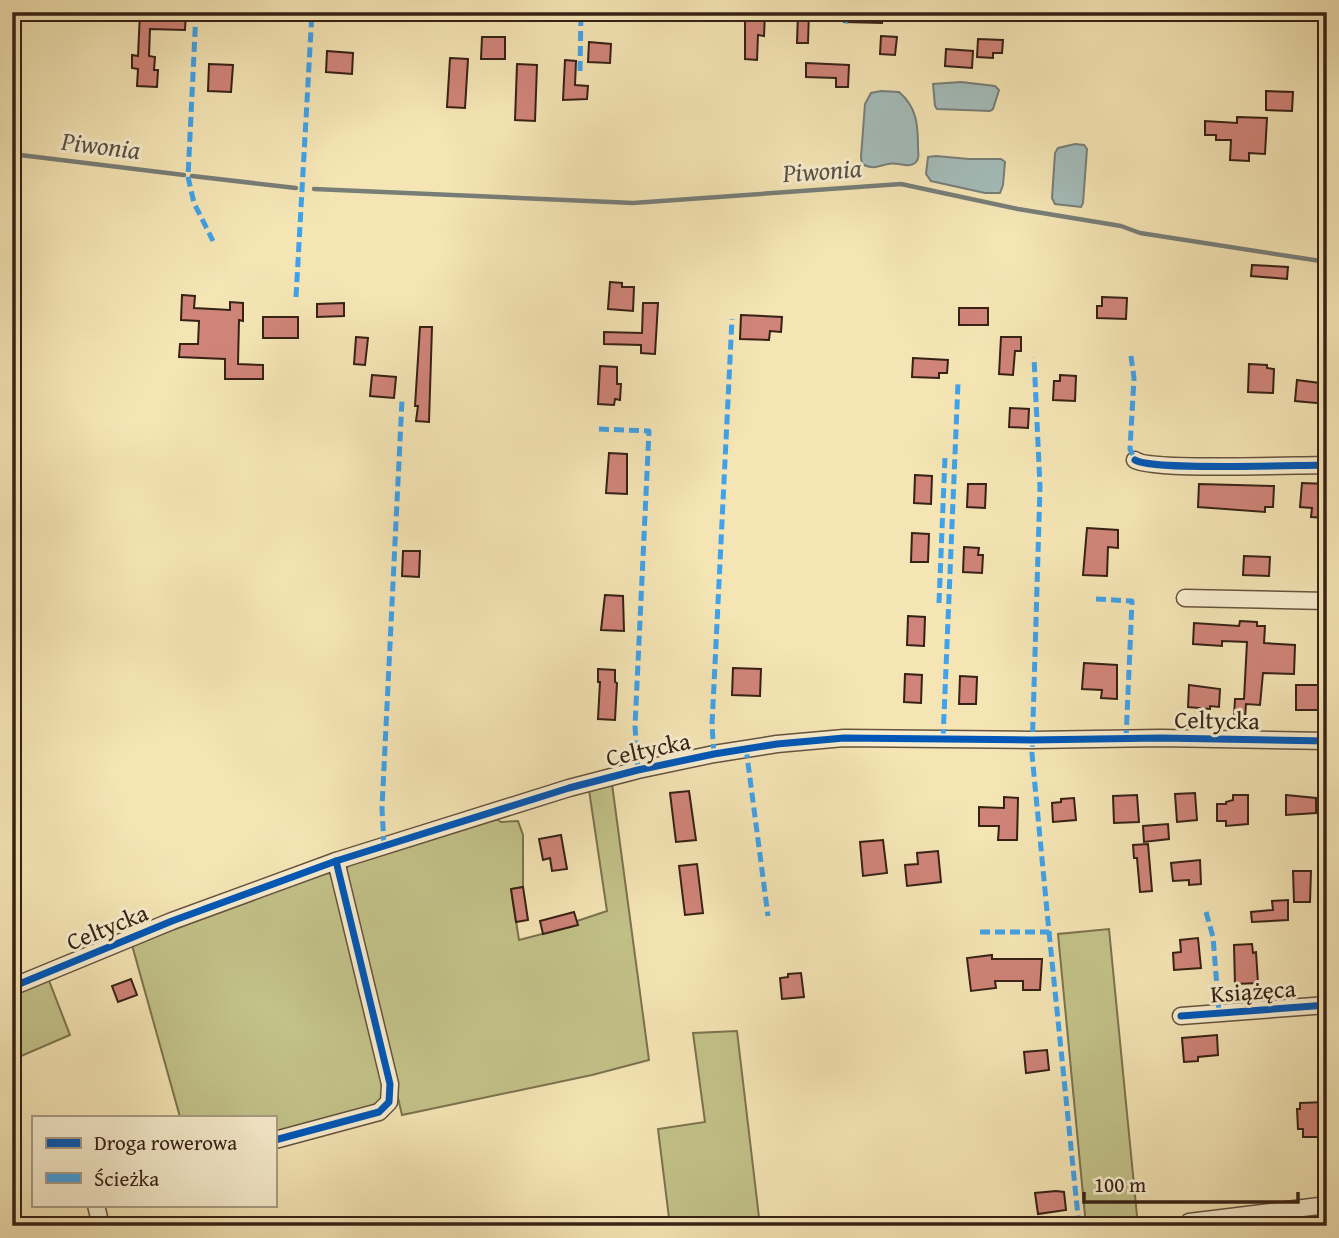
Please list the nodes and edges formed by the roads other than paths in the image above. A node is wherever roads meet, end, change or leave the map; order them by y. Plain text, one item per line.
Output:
1 (1135, 460) dead end
2 (1327, 465) edge
3 (1185, 598) dead end
4 (1327, 601) edge
5 (1327, 741) edge
6 (336, 861) junction
7 (12, 986) edge
8 (1327, 1005) edge
9 (1181, 1016) dead end
10 (276, 1140) edge
11 (1327, 1205) edge
12 (96, 1206) edge
13 (1189, 1222) dead end
14 (101, 1226) edge

1 - 2 street
3 - 4 street
5 - 6 street, Celtycka
6 - 7 street, Celtycka
6 - 10 street
8 - 9 street, Książęca
11 - 13 street
12 - 14 street

